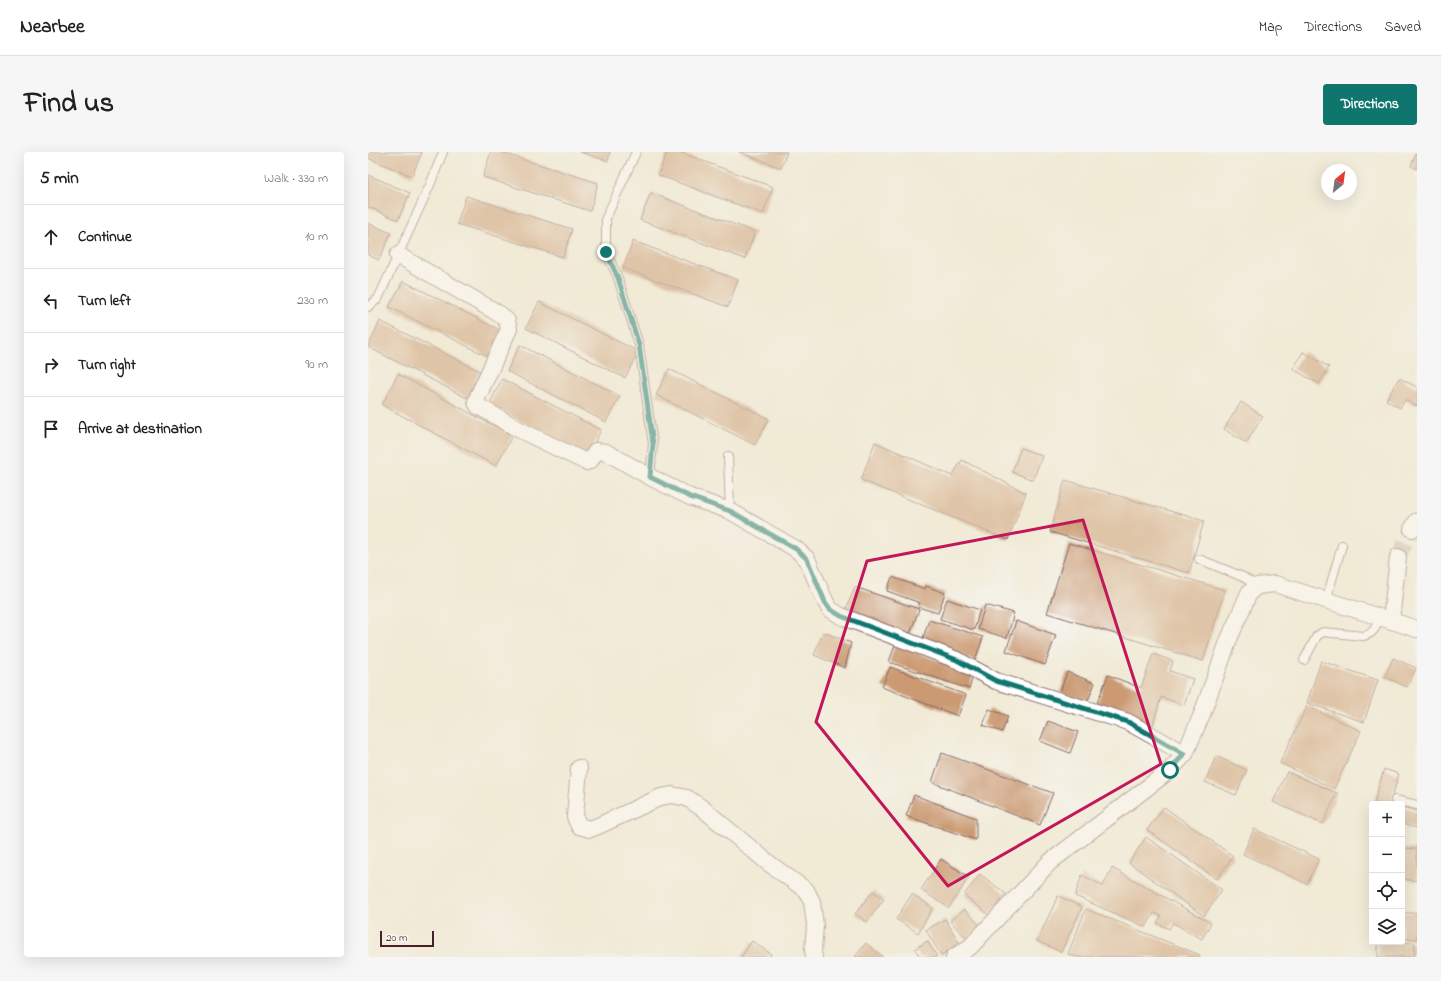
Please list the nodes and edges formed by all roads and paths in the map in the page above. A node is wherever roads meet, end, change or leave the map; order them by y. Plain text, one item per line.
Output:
1 (443, 152) edge
2 (636, 152) edge
3 (398, 255) junction
4 (368, 307) edge
5 (728, 456) dead end
6 (650, 477) junction
7 (730, 511) junction
8 (1342, 545) dead end
9 (1398, 557) tunnel mouth
10 (1199, 559) dead end
11 (1257, 586) junction
12 (1326, 601) junction
13 (1385, 620) junction
14 (1417, 629) edge
15 (1304, 660) dead end
16 (1184, 754) junction
17 (579, 768) dead end
18 (1395, 800) dead end
19 (1417, 805) edge
20 (814, 957) edge
21 (954, 957) edge

1 - 3 lane
2 - 6 lane
3 - 4 lane
3 - 6 street
5 - 7 lane
6 - 7 street
7 - 16 street
8 - 12 lane
9 - 13 street
10 - 11 lane
11 - 12 street
11 - 16 street
12 - 13 street
13 - 14 street
13 - 15 lane
16 - 21 street
17 - 20 street
18 - 19 lane

